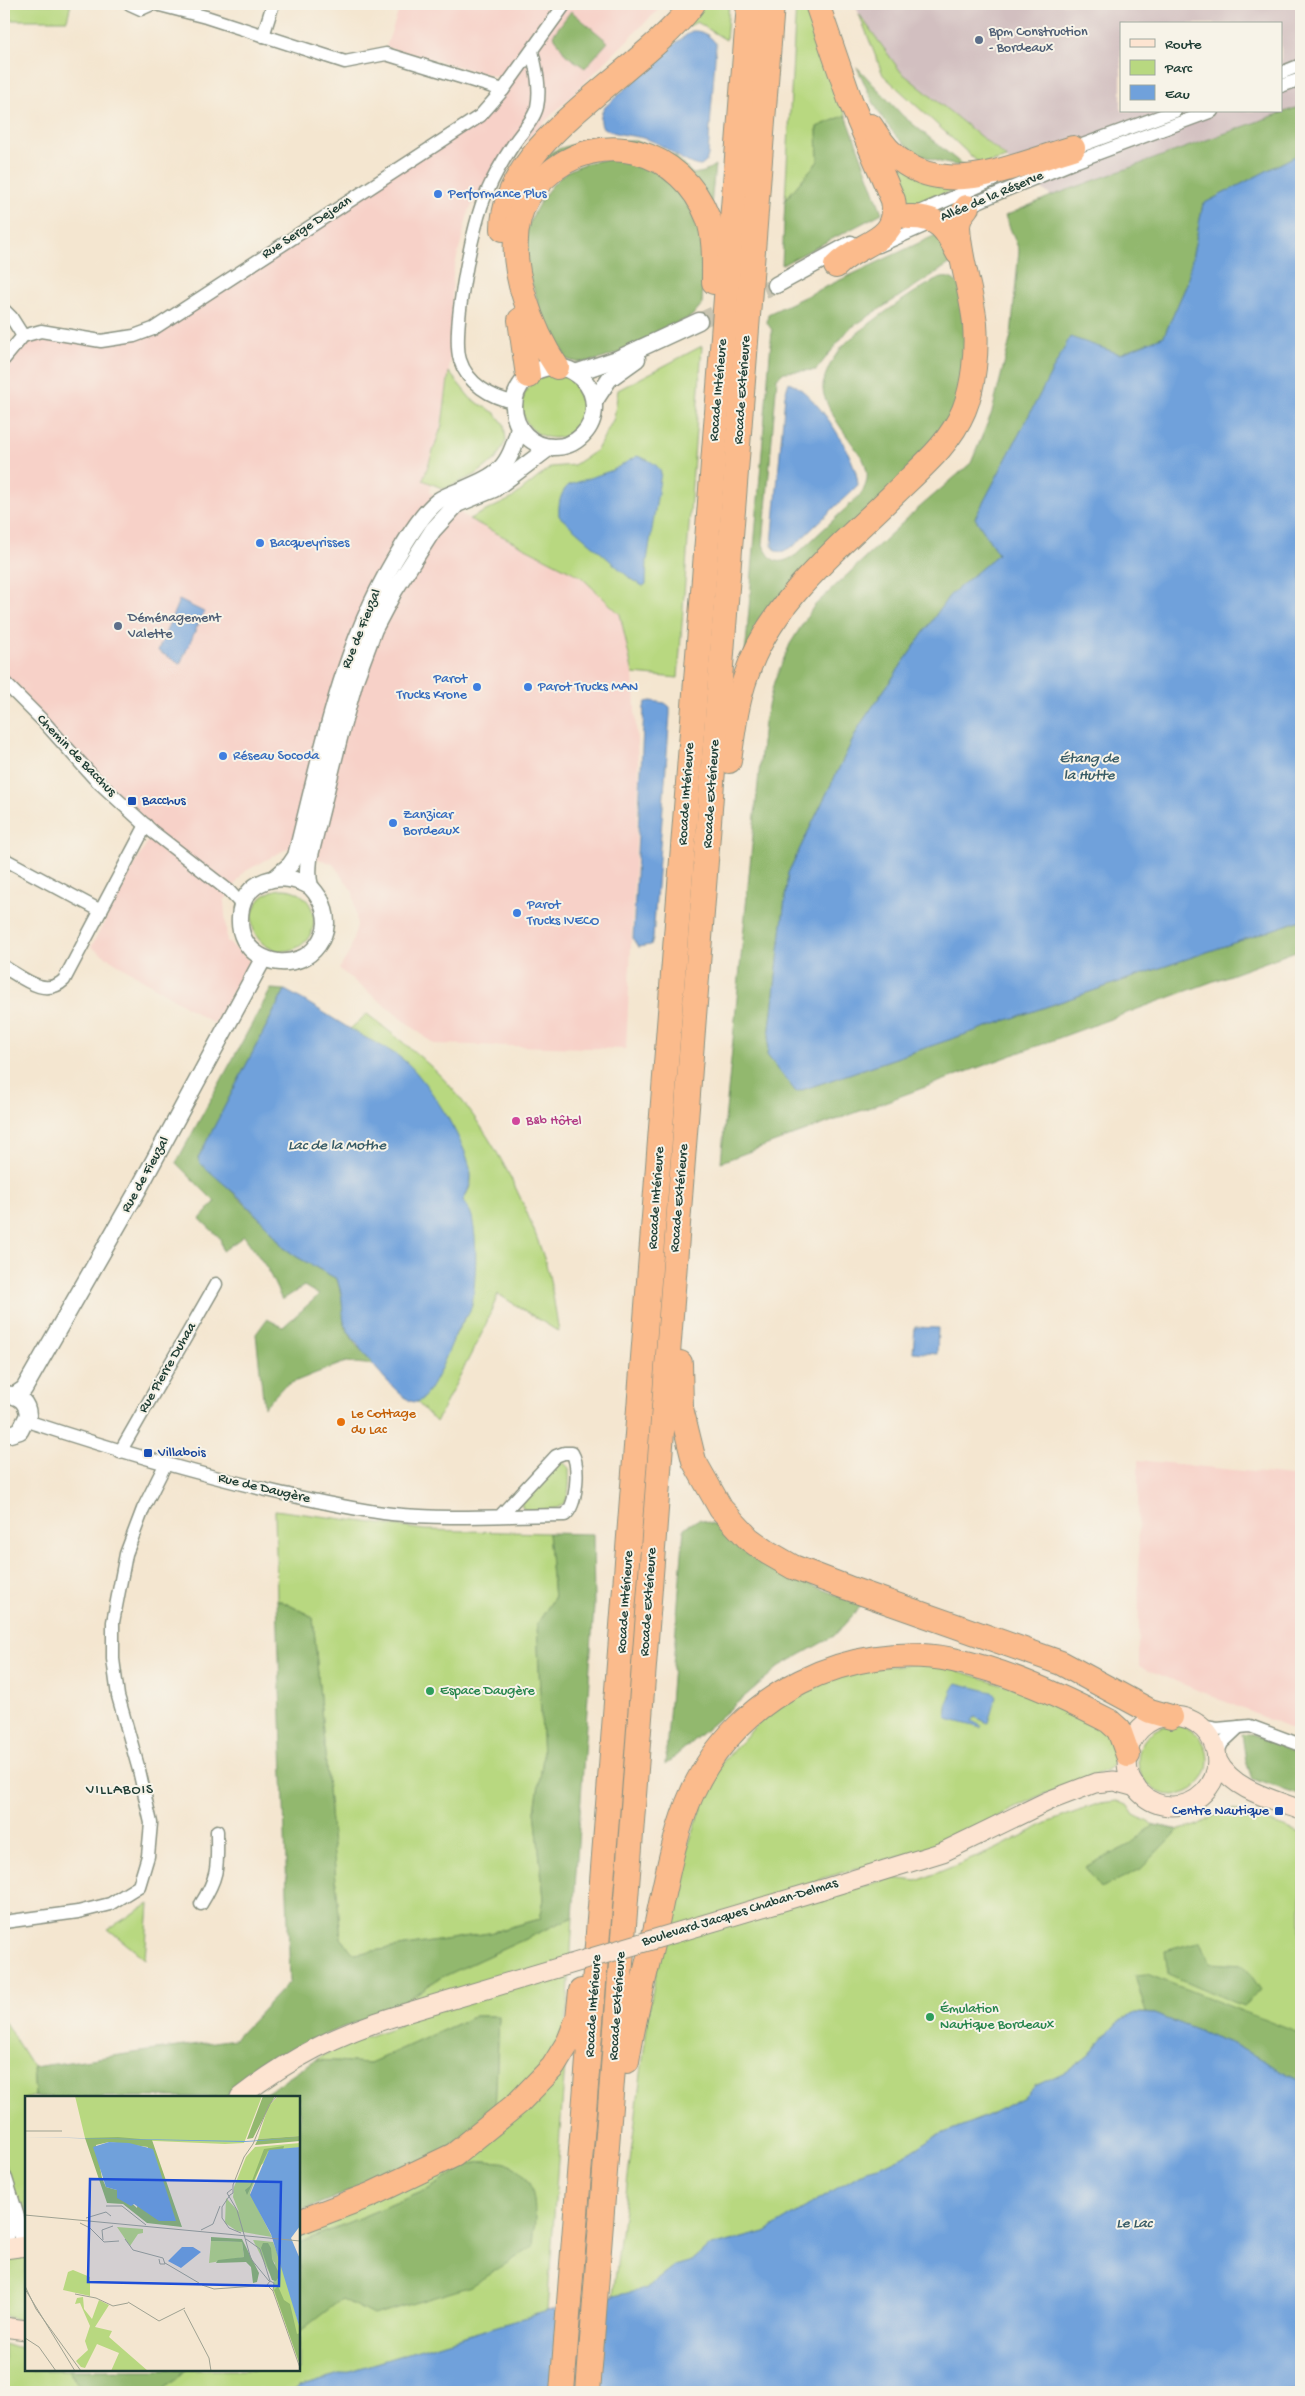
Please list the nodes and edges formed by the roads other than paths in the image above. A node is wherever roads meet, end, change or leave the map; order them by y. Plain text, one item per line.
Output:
1 (130, 4) edge
2 (152, 4) edge
3 (156, 4) edge
4 (273, 4) edge
5 (565, 4) edge
6 (693, 4) edge
7 (749, 4) edge
8 (772, 4) edge
9 (817, 4) edge
10 (263, 36) junction
11 (532, 50) junction
12 (1301, 65) edge
13 (842, 72) junction
14 (1282, 73) edge
15 (1301, 79) edge
16 (1282, 86) edge
17 (503, 90) junction
18 (1172, 112) edge
19 (1209, 112) edge
20 (1073, 148) junction
21 (967, 207) junction
22 (901, 220) junction
23 (934, 222) junction
24 (964, 263) junction
25 (836, 266) junction
26 (4, 310) edge
27 (23, 336) junction
28 (4, 359) edge
29 (721, 368) junction
30 (566, 370) junction
31 (528, 376) junction
32 (514, 402) junction
33 (594, 402) junction
34 (519, 428) junction
35 (550, 447) junction
36 (4, 682) edge
37 (146, 825) junction
38 (4, 859) edge
39 (275, 878) junction
40 (311, 887) junction
41 (242, 906) junction
42 (101, 911) junction
43 (263, 959) junction
44 (4, 967) edge
45 (695, 1006) junction
46 (678, 1209) junction
47 (216, 1284) dead end
48 (22, 1407) edge
49 (4, 1434) edge
50 (120, 1452) junction
51 (165, 1465) junction
52 (501, 1515) junction
53 (1171, 1716) junction
54 (1200, 1726) junction
55 (1239, 1726) junction
56 (1301, 1745) edge
57 (1128, 1755) junction
58 (1217, 1757) junction
59 (1102, 1781) junction
60 (1136, 1788) junction
61 (1208, 1789) junction
62 (1256, 1793) junction
63 (610, 1801) junction
64 (1301, 1810) edge
65 (217, 1831) dead end
66 (201, 1904) dead end
67 (4, 1922) edge
68 (241, 2096) edge
69 (4, 2179) edge
70 (10, 2202) junction
71 (300, 2222) edge
72 (602, 2231) junction
73 (4, 2239) edge
74 (25, 2246) edge
75 (4, 2249) edge
76 (4, 2327) edge
77 (25, 2330) edge
78 (562, 2392) edge
79 (588, 2392) edge

1 - 2 street
3 - 10 street
4 - 10 street
5 - 11 street, Rue Serge Dejean
6 - 31 highway
7 - 29 highway, Rocade Intérieure
8 - 45 highway, Rocade Extérieure
9 - 13 highway
10 - 17 street
11 - 17 street, Rue Serge Dejean
11 - 32 street
12 - 14 street
13 - 20 highway
13 - 22 highway
15 - 16 street
17 - 27 street, Rue Serge Dejean
18 - 20 street, Allée de la Réserve
19 - 21 street, Allée de la Réserve
20 - 22 street, Allée de la Réserve
21 - 23 street, Allée de la Réserve
21 - 24 highway
22 - 23 highway
22 - 25 highway
22 - 25 street, Allée de la Réserve
23 - 24 highway
23 - 25 street, Allée de la Réserve
24 - 45 highway
26 - 27 street
27 - 28 street
29 - 30 highway
29 - 63 highway, Rocade Intérieure
30 - 31 street
30 - 33 street
30 - 33 street
31 - 32 street
32 - 34 street
33 - 35 street
34 - 35 street
34 - 39 street, Rue de Fieuzal
35 - 40 street, Rue de Fieuzal
36 - 37 street, Chemin de Bacchus
37 - 41 street, Chemin de Bacchus
37 - 42 street
38 - 42 street
39 - 40 street
39 - 41 street, Rue de Fieuzal
40 - 43 street, Rue de Fieuzal
41 - 43 street
42 - 44 street
43 - 48 street, Rue de Fieuzal
45 - 46 highway, Rocade Extérieure
46 - 53 highway
46 - 72 highway, Rocade Extérieure
47 - 50 street, Rue Pierre Duhaa
48 - 49 street
48 - 50 street, Rue de Daugère
50 - 51 street, Rue de Daugère
51 - 52 street, Rue de Daugère
51 - 67 street
52 - 52 street, Rue de Daugère
53 - 54 main road
53 - 57 main road
54 - 55 street
54 - 58 main road
55 - 56 street
55 - 58 street
57 - 59 main road, Boulevard Jacques Chaban-Delmas
57 - 60 main road
57 - 72 highway
58 - 61 main road
58 - 62 main road
59 - 60 main road, Boulevard Jacques Chaban-Delmas
59 - 68 main road, Boulevard Jacques Chaban-Delmas, bridge
60 - 61 main road
61 - 62 main road
62 - 64 main road
63 - 71 highway
63 - 78 highway, Rocade Intérieure
65 - 66 street
69 - 70 street
70 - 73 street
70 - 74 street
72 - 79 highway, Rocade Extérieure
74 - 75 main road
76 - 77 main road

